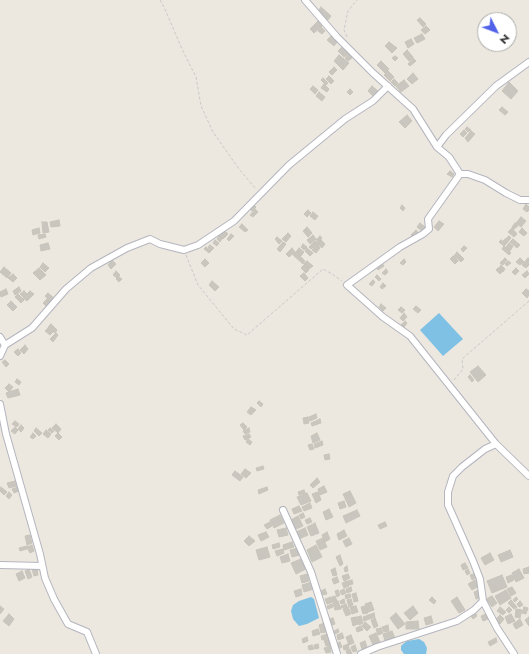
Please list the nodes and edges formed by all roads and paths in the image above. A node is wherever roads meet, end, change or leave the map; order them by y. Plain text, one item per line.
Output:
1 (160, 0) edge
2 (305, 0) edge
3 (357, 0) edge
4 (347, 37) dead end
5 (529, 62) edge
6 (388, 86) junction
7 (437, 147) junction
8 (460, 174) junction
9 (260, 194) junction
10 (529, 200) edge
11 (184, 250) junction
12 (347, 285) junction
13 (529, 301) edge
14 (0, 337) edge
15 (6, 344) junction
16 (0, 356) edge
17 (448, 385) junction
18 (0, 404) edge
19 (496, 444) junction
20 (529, 476) edge
21 (283, 510) dead end
22 (0, 565) edge
23 (42, 566) junction
24 (483, 601) junction
25 (96, 654) edge
26 (337, 654) edge
27 (361, 654) edge
28 (514, 654) edge

1 - 9 path
2 - 6 street
3 - 4 path
5 - 7 street
6 - 7 street
6 - 9 street
7 - 8 street
8 - 10 street
8 - 12 street
9 - 11 street
11 - 12 path
11 - 15 street
12 - 17 street
13 - 17 path
14 - 15 street
15 - 16 street
17 - 19 street
18 - 23 street
19 - 20 street
19 - 24 street
21 - 26 street
22 - 23 street
23 - 25 street
24 - 27 street
24 - 28 street

